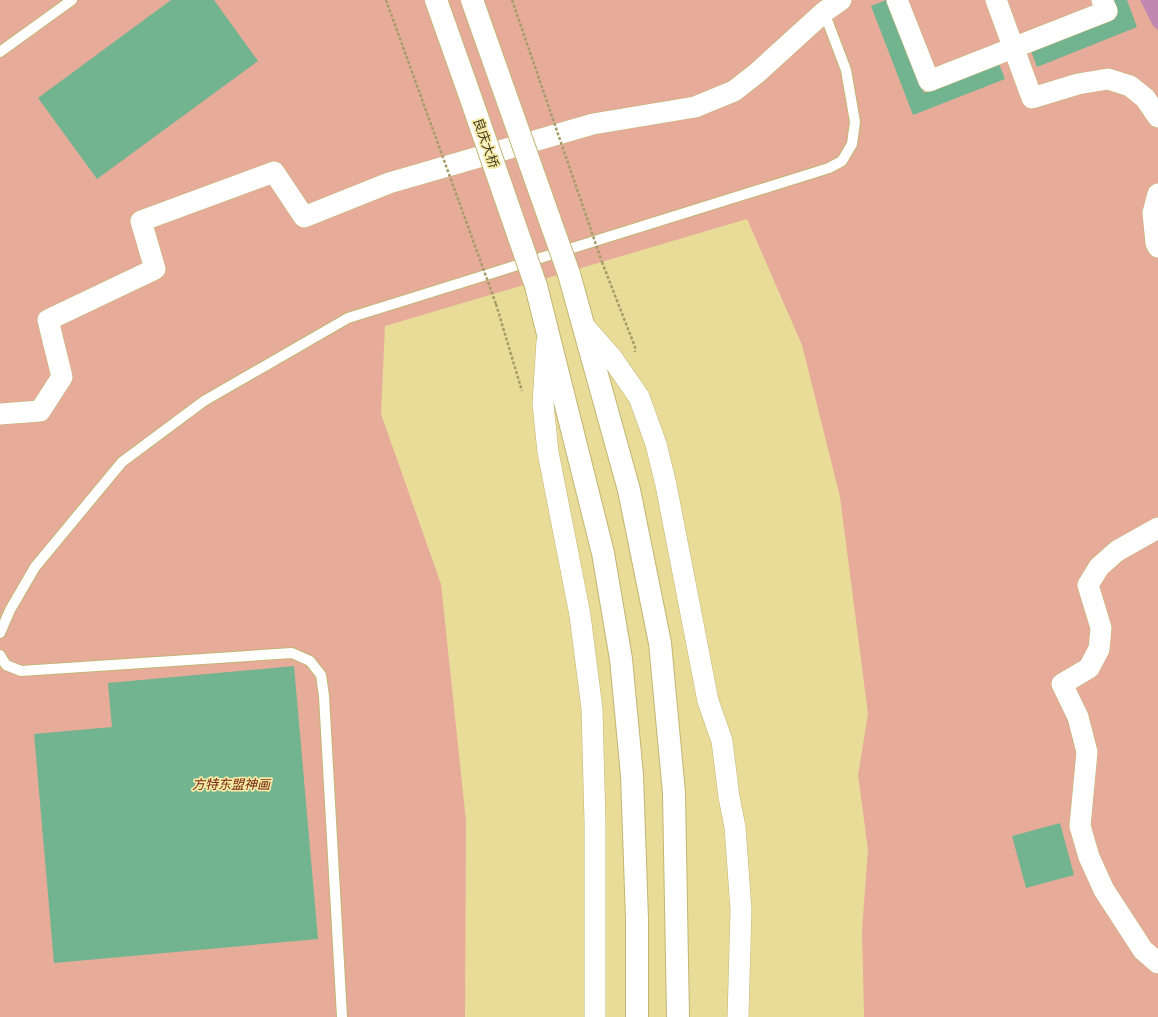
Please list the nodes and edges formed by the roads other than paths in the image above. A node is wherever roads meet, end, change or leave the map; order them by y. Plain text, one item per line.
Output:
1 (72, 0) edge
2 (436, 0) edge
3 (472, 0) edge
4 (841, 0) edge
5 (897, 0) edge
6 (996, 0) edge
7 (1102, 0) edge
8 (824, 12) junction
9 (1013, 48) junction
10 (0, 52) edge
11 (1158, 117) edge
12 (1158, 194) edge
13 (1158, 247) edge
14 (583, 325) junction
15 (548, 334) junction
16 (0, 414) edge
17 (1158, 528) edge
18 (0, 633) edge
19 (0, 654) edge
20 (1158, 963) edge
21 (342, 1017) edge
22 (595, 1017) edge
23 (637, 1017) edge
24 (678, 1017) edge
25 (738, 1017) edge

1 - 10 lane
2 - 15 main road, 良庆大桥, bridge
3 - 14 main road, bridge
4 - 8 street
5 - 9 street
6 - 9 street
7 - 9 street
8 - 16 street
8 - 18 lane
9 - 11 street
12 - 13 street
14 - 24 main road
14 - 25 street
15 - 22 street
15 - 23 main road, 良庆大桥
17 - 20 street
19 - 21 lane

